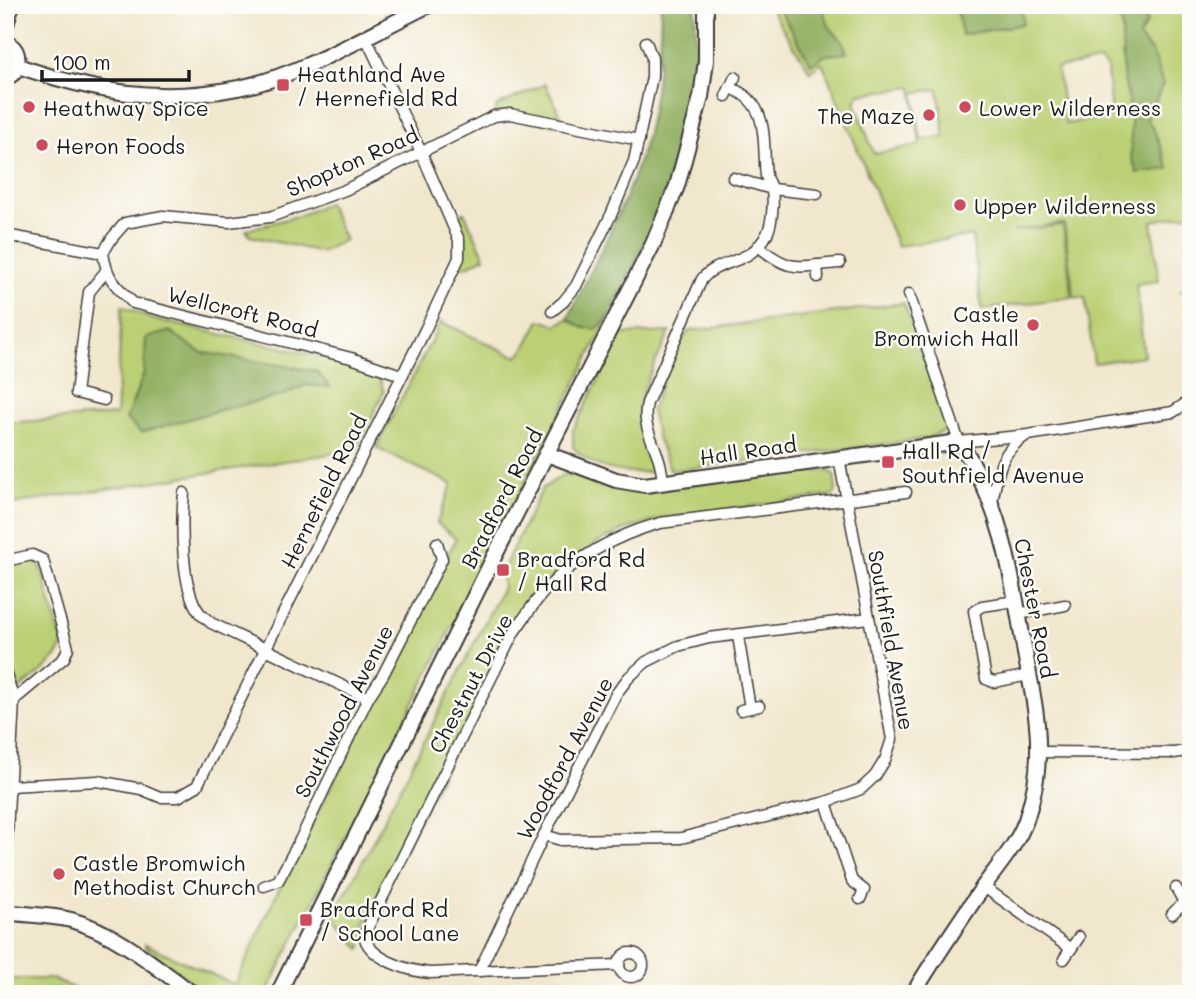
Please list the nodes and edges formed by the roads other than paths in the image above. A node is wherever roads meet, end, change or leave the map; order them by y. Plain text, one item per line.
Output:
1 (12, 5) edge
2 (429, 5) edge
3 (706, 5) edge
4 (5, 28) edge
5 (365, 36) junction
6 (5, 42) edge
7 (646, 42) dead end
8 (18, 66) junction
9 (735, 76) dead end
10 (5, 79) edge
11 (639, 140) junction
12 (421, 152) junction
13 (733, 178) dead end
14 (772, 189) junction
15 (817, 194) dead end
16 (5, 235) edge
17 (758, 246) junction
18 (103, 253) junction
19 (840, 263) dead end
20 (817, 265) junction
21 (106, 271) junction
22 (818, 277) dead end
23 (909, 294) dead end
24 (552, 311) dead end
25 (401, 375) junction
26 (104, 400) dead end
27 (1191, 400) edge
28 (1028, 435) junction
29 (959, 442) junction
30 (547, 454) junction
31 (839, 458) junction
32 (663, 482) junction
33 (906, 492) dead end
34 (184, 493) dead end
35 (847, 499) junction
36 (991, 504) junction
37 (437, 543) dead end
38 (5, 561) edge
39 (1065, 605) dead end
40 (1017, 607) junction
41 (869, 618) junction
42 (738, 636) junction
43 (265, 650) junction
44 (5, 671) edge
45 (1029, 675) junction
46 (368, 698) junction
47 (14, 700) junction
48 (750, 708) dead end
49 (5, 741) edge
50 (1191, 750) edge
51 (1038, 752) junction
52 (10, 755) junction
53 (10, 786) junction
54 (826, 802) junction
55 (544, 835) junction
56 (5, 872) edge
57 (264, 886) dead end
58 (984, 887) junction
59 (1176, 888) dead end
60 (860, 899) dead end
61 (1187, 901) edge
62 (5, 912) edge
63 (1172, 914) dead end
64 (1079, 937) dead end
65 (1071, 949) junction
66 (1064, 959) dead end
67 (619, 965) dead end
68 (479, 971) junction
69 (193, 994) edge
70 (278, 994) edge
71 (913, 994) edge

1 - 4 main road
2 - 5 main road
3 - 30 main road, Bradford Road
5 - 8 main road
5 - 12 street, Hernefield Road
6 - 8 main road
7 - 11 street
8 - 10 main road
9 - 14 street
11 - 12 street, Shopton Road
11 - 24 street
12 - 18 street, Shopton Road
12 - 25 street, Hernefield Road
13 - 14 street
14 - 15 street
14 - 17 street
16 - 18 street
17 - 20 street
17 - 32 street
18 - 21 street, Wellcroft Road
19 - 20 street
20 - 22 street
21 - 25 street, Wellcroft Road
21 - 26 street
23 - 29 street
25 - 43 street, Hernefield Road
27 - 28 street
28 - 29 street
28 - 36 street
29 - 31 main road, Hall Road
29 - 36 main road, Chester Road
30 - 32 main road, Hall Road
30 - 70 main road, Bradford Road
31 - 32 main road, Hall Road
31 - 35 street, Southfield Avenue
33 - 35 street, Chestnut Drive
34 - 43 street
35 - 41 street, Southfield Avenue
35 - 68 street, Chestnut Drive
36 - 40 main road, Chester Road
37 - 46 street, Southwood Avenue
38 - 47 street
39 - 40 street
40 - 45 main road, Chester Road
40 - 45 street
41 - 42 street, Woodford Avenue
41 - 54 street, Southfield Avenue
42 - 48 street
42 - 55 street, Woodford Avenue
43 - 46 street
43 - 53 street, Hernefield Road
44 - 47 street
45 - 51 main road, Chester Road
46 - 57 street, Southwood Avenue
47 - 52 street
49 - 52 street
50 - 51 street
51 - 58 main road, Chester Road
52 - 53 street
53 - 56 street
54 - 55 street, Southfield Avenue
54 - 60 street
55 - 68 street, Woodford Avenue
58 - 65 street
58 - 71 main road, Chester Road
59 - 61 street
61 - 63 street
62 - 69 main road
64 - 65 street
65 - 66 street
67 - 68 street

